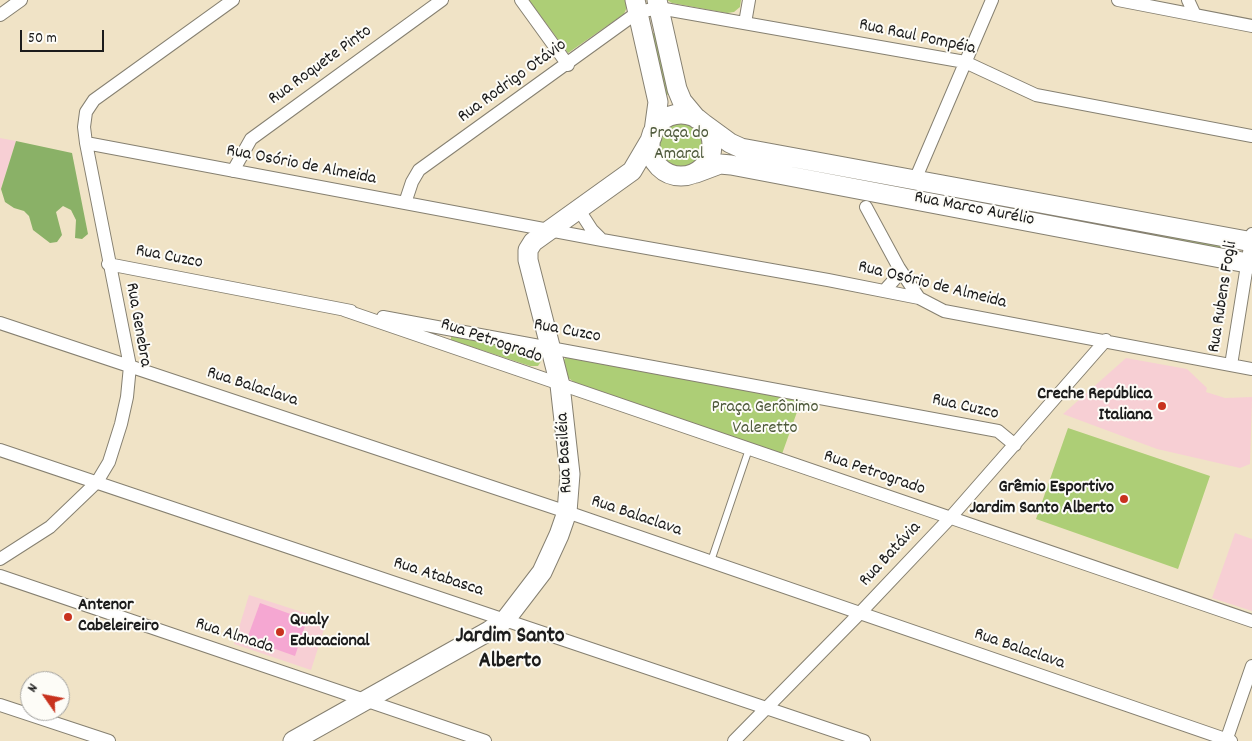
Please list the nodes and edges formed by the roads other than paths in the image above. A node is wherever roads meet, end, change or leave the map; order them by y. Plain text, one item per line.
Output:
1 (21, 0) edge
2 (233, 0) edge
3 (442, 0) edge
4 (521, 0) edge
5 (749, 0) edge
6 (992, 0) edge
7 (1118, 0) edge
8 (1188, 0) edge
9 (658, 4) edge
10 (637, 6) edge
11 (0, 15) edge
12 (1195, 15) junction
13 (745, 23) junction
14 (1252, 26) edge
15 (964, 62) junction
16 (568, 65) junction
17 (701, 122) junction
18 (653, 134) junction
19 (1252, 136) edge
20 (86, 143) junction
21 (928, 152) junction
22 (233, 171) junction
23 (632, 171) junction
24 (696, 173) junction
25 (671, 175) junction
26 (842, 176) junction
27 (915, 180) junction
28 (939, 184) junction
29 (405, 203) junction
30 (866, 207) dead end
31 (579, 210) junction
32 (510, 222) junction
33 (552, 229) junction
34 (1252, 239) edge
35 (602, 240) junction
36 (530, 246) junction
37 (108, 264) junction
38 (1250, 264) edge
39 (900, 268) junction
40 (884, 291) junction
41 (919, 298) junction
42 (344, 310) junction
43 (0, 323) edge
44 (1106, 340) junction
45 (549, 346) junction
46 (1231, 365) junction
47 (130, 366) junction
48 (1252, 369) edge
49 (560, 385) junction
50 (1015, 445) junction
51 (749, 449) junction
52 (0, 450) edge
53 (97, 482) junction
54 (567, 512) junction
55 (950, 518) junction
56 (0, 559) edge
57 (711, 561) junction
58 (0, 576) edge
59 (859, 614) junction
60 (506, 619) junction
61 (1252, 621) edge
62 (1252, 666) edge
63 (368, 700) junction
64 (0, 705) edge
65 (767, 708) junction
66 (1228, 740) edge
67 (110, 741) edge
68 (293, 741) edge
69 (485, 741) edge
70 (734, 741) edge
71 (864, 741) edge

1 - 11 street
2 - 20 street, Rua Genebra
3 - 22 street, Rua Roquete Pinto
4 - 16 street
5 - 13 street
6 - 15 street
7 - 12 street
8 - 12 street
9 - 10 street, Rua Rodrigo Otávio
9 - 13 street, Rua Raul Pompéia
9 - 17 street
10 - 16 street, Rua Rodrigo Otávio
10 - 18 street
12 - 14 street
13 - 15 street, Rua Raul Pompéia
15 - 19 street, Rua Raul Pompéia
15 - 21 street
16 - 29 street, Rua Rodrigo Otávio
17 - 18 street
17 - 24 street
17 - 26 street, Rua Marco Aurélio
18 - 23 street
18 - 25 street
20 - 22 street, Rua Osório de Almeida
20 - 37 street, Rua Genebra
21 - 27 street
21 - 28 street
22 - 29 street, Rua Osório de Almeida
23 - 25 street
23 - 31 street
24 - 25 street
24 - 26 street, Rua Marco Aurélio
26 - 27 street, Rua Marco Aurélio
26 - 38 street, Rua Marco Aurélio
27 - 28 street, Rua Marco Aurélio
28 - 34 street, Rua Marco Aurélio
29 - 32 street, Rua Osório de Almeida
30 - 39 street
31 - 33 street
31 - 35 street
32 - 33 street, Rua Osório de Almeida
32 - 36 street
33 - 35 street, Rua Osório de Almeida
33 - 36 street
34 - 38 street, Rua Rubens Fogli
35 - 40 street, Rua Osório de Almeida
36 - 45 street, Rua Basiléia
37 - 42 street, Rua Cuzco
37 - 47 street, Rua Genebra
38 - 46 street, Rua Rubens Fogli
39 - 40 street
39 - 41 street
40 - 41 street, Rua Osório de Almeida
41 - 44 street, Rua Osório de Almeida
42 - 45 street, Rua Cuzco
42 - 49 street, Rua Petrogrado
43 - 47 street, Rua Balaclava
44 - 46 street, Rua Osório de Almeida
44 - 50 street, Rua Batávia
45 - 49 street, Rua Basiléia
45 - 50 street, Rua Cuzco
46 - 48 street, Rua Osório de Almeida
47 - 53 street, Rua Genebra
47 - 54 street, Rua Balaclava
49 - 51 street, Rua Petrogrado
49 - 54 street, Rua Basiléia
50 - 55 street, Rua Batávia
51 - 55 street, Rua Petrogrado
51 - 57 lane
52 - 53 street, Rua Atabasca
53 - 56 street, Rua Genebra
53 - 60 street, Rua Atabasca
54 - 57 street, Rua Balaclava
54 - 60 street, Rua Basiléia
55 - 59 street, Rua Batávia
55 - 61 street, Rua Petrogrado
57 - 59 street, Rua Balaclava
58 - 63 street, Rua Almada
59 - 65 street, Rua Batávia
59 - 66 street, Rua Balaclava
60 - 63 street, Rua Basiléia
60 - 65 street, Rua Atabasca
62 - 66 street
63 - 68 street, Rua Basiléia
63 - 69 street, Rua Almada
64 - 67 street
65 - 70 street, Rua Batávia
65 - 71 street, Rua Atabasca

